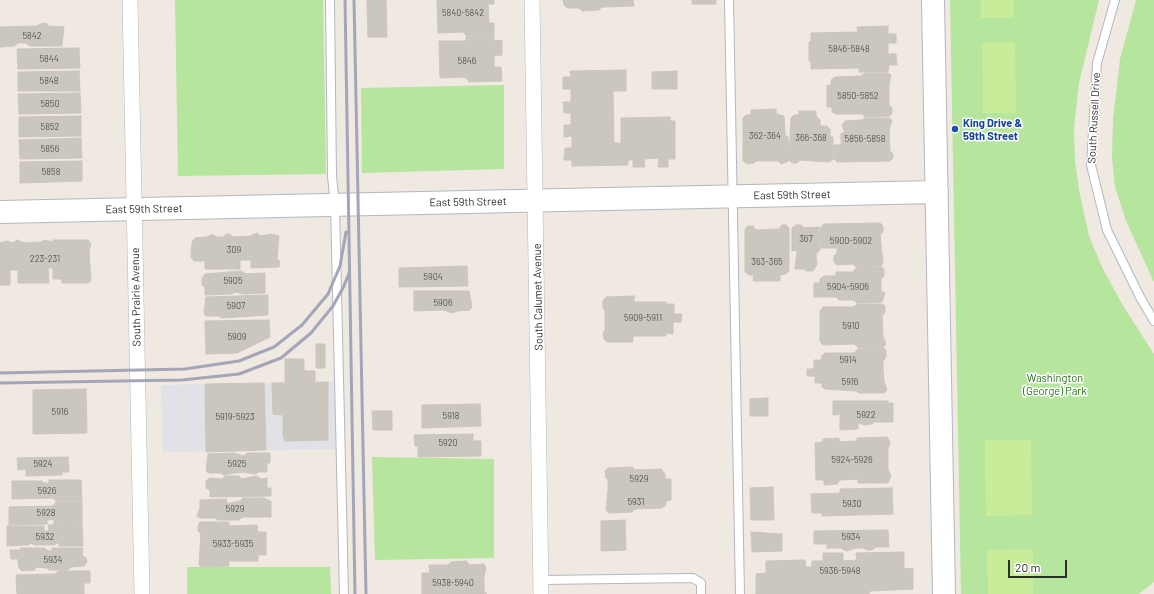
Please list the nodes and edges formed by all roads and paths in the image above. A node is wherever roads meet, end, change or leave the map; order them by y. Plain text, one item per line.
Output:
1 (130, 0) edge
2 (330, 0) edge
3 (532, 0) edge
4 (729, 0) edge
5 (933, 0) edge
6 (1115, 0) edge
7 (937, 192) junction
8 (733, 196) junction
9 (536, 200) junction
10 (335, 205) junction
11 (134, 209) junction
12 (0, 212) edge
13 (1154, 321) edge
14 (541, 587) edge
15 (142, 594) edge
16 (344, 594) edge
17 (702, 594) edge
18 (740, 594) edge
19 (944, 594) edge

1 - 11 street, South Prairie Avenue
2 - 10 lane
3 - 9 street, South Calumet Avenue
4 - 8 lane
5 - 7 street
6 - 13 lane, South Russell Drive
7 - 8 street, East 59th Street
7 - 19 street
8 - 9 street, East 59th Street
8 - 18 lane
9 - 10 street, East 59th Street
9 - 14 street, South Calumet Avenue
10 - 11 street, East 59th Street
10 - 16 lane
11 - 12 street, East 59th Street
11 - 15 street, South Prairie Avenue
14 - 17 lane

